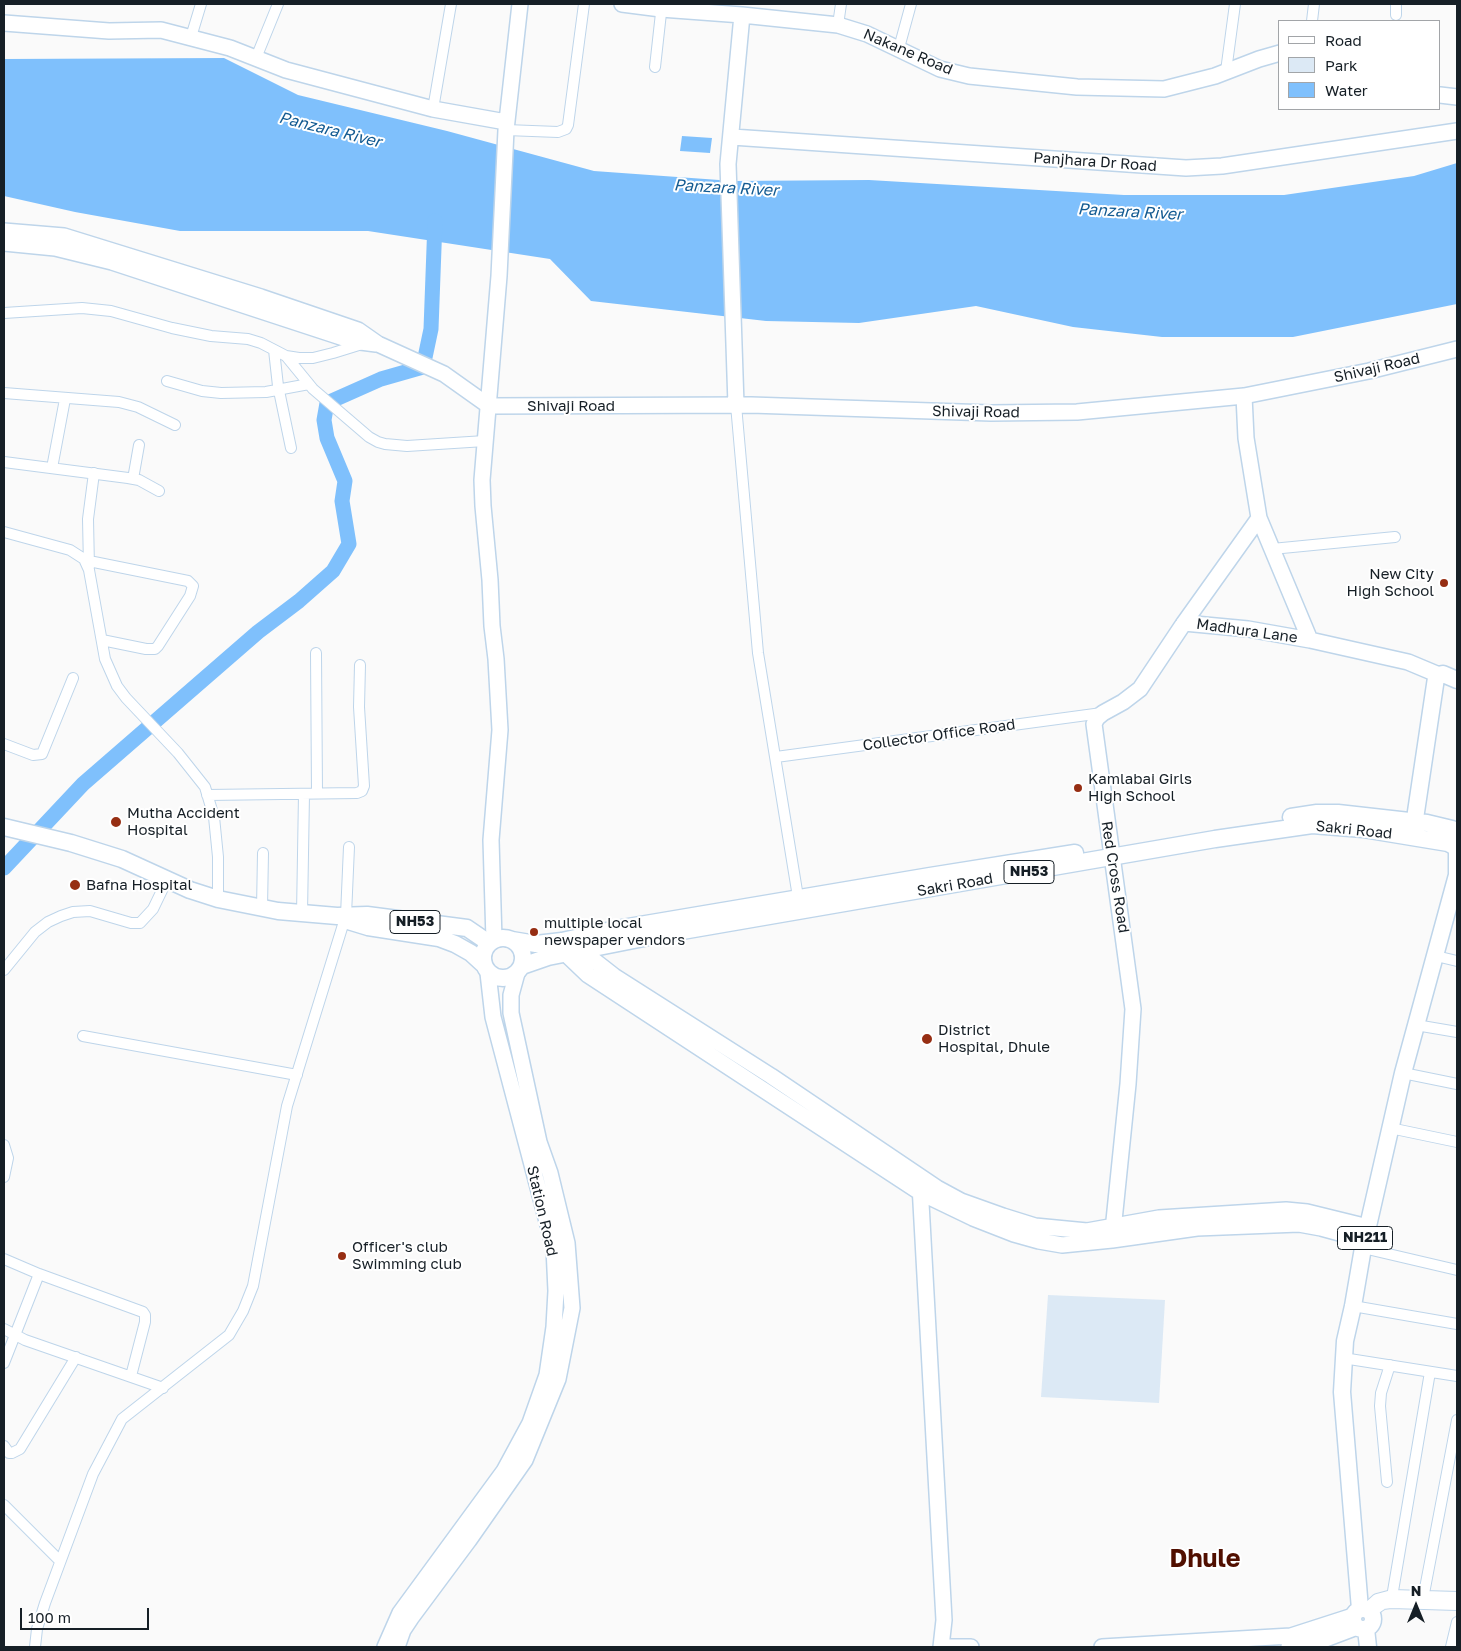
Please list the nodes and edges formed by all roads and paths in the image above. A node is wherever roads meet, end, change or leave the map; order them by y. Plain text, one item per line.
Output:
1 (201, 4) edge
2 (278, 4) edge
3 (452, 4) edge
4 (520, 4) edge
5 (584, 4) edge
6 (622, 4) edge
7 (841, 4) edge
8 (911, 4) edge
9 (1235, 4) edge
10 (1314, 4) edge
11 (662, 6) edge
12 (743, 9) edge
13 (1312, 20) edge
14 (4, 23) edge
15 (838, 25) junction
16 (191, 36) junction
17 (899, 48) junction
18 (1278, 54) edge
19 (256, 58) junction
20 (654, 67) dead end
21 (1226, 71) junction
22 (1441, 95) edge
23 (1457, 97) edge
24 (432, 109) junction
25 (506, 131) junction
26 (1457, 131) edge
27 (732, 137) junction
28 (4, 231) edge
29 (4, 243) edge
30 (4, 313) edge
31 (371, 344) junction
32 (1457, 349) edge
33 (274, 350) junction
34 (286, 356) junction
35 (167, 381) dead end
36 (311, 387) junction
37 (279, 390) junction
38 (4, 393) edge
39 (1244, 396) junction
40 (735, 398) junction
41 (65, 399) junction
42 (489, 406) junction
43 (175, 425) dead end
44 (485, 441) junction
45 (139, 445) dead end
46 (291, 448) dead end
47 (4, 462) edge
48 (52, 468) junction
49 (94, 473) junction
50 (133, 479) junction
51 (160, 491) dead end
52 (1259, 518) junction
53 (4, 532) edge
54 (1395, 536) dead end
55 (1272, 549) junction
56 (89, 565) junction
57 (1184, 623) junction
58 (102, 640) junction
59 (1310, 640) junction
60 (316, 653) dead end
61 (360, 665) dead end
62 (1439, 674) junction
63 (73, 678) dead end
64 (1457, 680) edge
65 (1103, 713) junction
66 (4, 744) edge
67 (776, 757) junction
68 (317, 793) junction
69 (304, 794) junction
70 (207, 795) junction
71 (10, 828) edge
72 (1413, 829) junction
73 (1455, 830) edge
74 (349, 847) dead end
75 (1111, 852) junction
76 (263, 853) dead end
77 (1457, 875) edge
78 (167, 880) junction
79 (218, 899) junction
80 (799, 905) junction
81 (262, 908) junction
82 (302, 914) junction
83 (342, 917) junction
84 (512, 940) junction
85 (492, 941) junction
86 (582, 951) junction
87 (566, 954) junction
88 (1436, 956) junction
89 (1457, 961) edge
90 (486, 968) junction
91 (4, 970) edge
92 (519, 970) junction
93 (1416, 1025) junction
94 (1457, 1032) edge
95 (83, 1036) dead end
96 (1403, 1073) junction
97 (297, 1075) junction
98 (1457, 1084) edge
99 (805, 1109) junction
100 (1390, 1128) junction
101 (1457, 1142) edge
102 (4, 1145) edge
103 (919, 1176) junction
104 (4, 1177) edge
105 (920, 1193) junction
106 (1112, 1234) junction
107 (1365, 1238) junction
108 (4, 1259) edge
109 (1457, 1270) edge
110 (40, 1274) junction
111 (1353, 1306) junction
112 (1457, 1324) edge
113 (4, 1329) edge
114 (15, 1335) junction
115 (76, 1357) junction
116 (1343, 1358) junction
117 (4, 1364) edge
118 (1390, 1365) junction
119 (1430, 1372) junction
120 (131, 1376) junction
121 (1457, 1376) edge
122 (163, 1388) junction
123 (1457, 1420) edge
124 (4, 1446) edge
125 (509, 1474) junction
126 (1387, 1482) dead end
127 (4, 1505) edge
128 (60, 1562) junction
129 (1457, 1597) edge
130 (1392, 1599) junction
131 (1422, 1599) junction
132 (1457, 1605) edge
133 (1362, 1617) junction
134 (1457, 1622) edge
135 (393, 1642) edge
136 (35, 1647) edge
137 (942, 1647) edge
138 (971, 1647) edge
139 (1102, 1647) edge
140 (1289, 1647) edge
141 (1368, 1647) edge
142 (1451, 1647) edge

1 - 16 street
2 - 19 street
3 - 24 street
4 - 25 street
5 - 25 street
6 - 11 street, Nakane Road
7 - 15 street
8 - 17 street
9 - 21 street
10 - 13 street
11 - 12 street, Nakane Road
11 - 20 street
12 - 15 street, Nakane Road
12 - 27 street
14 - 16 street
15 - 17 street, Nakane Road
16 - 19 street
17 - 21 street, Nakane Road
18 - 21 street, Nakane Road
19 - 24 street
22 - 23 street
24 - 25 street
25 - 42 street
26 - 27 street, Panjhara Dr Road
27 - 40 street
28 - 31 street
29 - 31 street
30 - 33 street
31 - 34 street
31 - 42 street
32 - 39 street, Shivaji Road
33 - 34 street
33 - 37 street
34 - 36 street
35 - 37 street
36 - 37 street
36 - 44 street
37 - 46 street
38 - 41 street
39 - 40 street, Shivaji Road
39 - 52 street
40 - 42 street, Shivaji Road
40 - 67 street
41 - 43 street
41 - 48 street
42 - 44 street
44 - 85 street
45 - 50 street
47 - 48 street
48 - 49 street
49 - 50 street
49 - 56 street
50 - 51 street
52 - 55 street
52 - 57 street
53 - 56 street
54 - 55 street
55 - 59 street
56 - 58 street
56 - 58 street
57 - 59 street, Madhura Lane
57 - 65 street
58 - 70 street
59 - 62 street, Madhura Lane
60 - 68 street
61 - 68 street
62 - 64 main road
62 - 72 main road
63 - 66 street
65 - 67 street, Collector Office Road
65 - 75 street, Red Cross Road
67 - 80 street
68 - 69 street
69 - 70 street
69 - 82 street
70 - 79 street
71 - 78 main road
72 - 73 main road
72 - 75 main road
72 - 77 main road, NH211
74 - 83 street
75 - 80 main road
75 - 106 street, Red Cross Road
76 - 81 street
77 - 88 main road, NH211
78 - 79 main road
78 - 91 street
79 - 81 main road
80 - 84 main road
80 - 86 main road
81 - 82 main road
82 - 83 main road
83 - 85 main road, NH53
83 - 90 main road, NH53
83 - 97 street
84 - 85 main road
84 - 92 main road
85 - 90 main road
86 - 87 main road
86 - 99 street
87 - 92 main road
87 - 99 street
88 - 89 street
88 - 93 main road, NH211
90 - 92 main road
90 - 125 street, Station Road
92 - 125 street, Station Road
93 - 94 street
93 - 96 main road, NH211
95 - 97 street
96 - 98 street
96 - 100 main road, NH211
97 - 122 street
99 - 103 street
99 - 105 street
100 - 101 street
100 - 107 main road, NH211
102 - 104 street
103 - 105 street
103 - 106 street
105 - 106 street
105 - 137 street
106 - 107 street
107 - 109 street
107 - 111 main road, NH211
108 - 110 street
110 - 114 street
110 - 120 street
111 - 112 street
111 - 116 main road, NH211
113 - 114 street
114 - 115 street
114 - 117 street
115 - 120 street
115 - 124 street
116 - 118 street
116 - 133 main road, NH211
118 - 119 street
118 - 126 street
119 - 121 street
119 - 130 street
120 - 122 street
122 - 128 street
123 - 131 street
125 - 135 street, Station Road
127 - 128 street
128 - 136 street
129 - 131 street
130 - 131 street
130 - 133 street
131 - 132 street
133 - 139 street
133 - 140 street
133 - 141 main road, NH211
134 - 142 street
137 - 138 street

